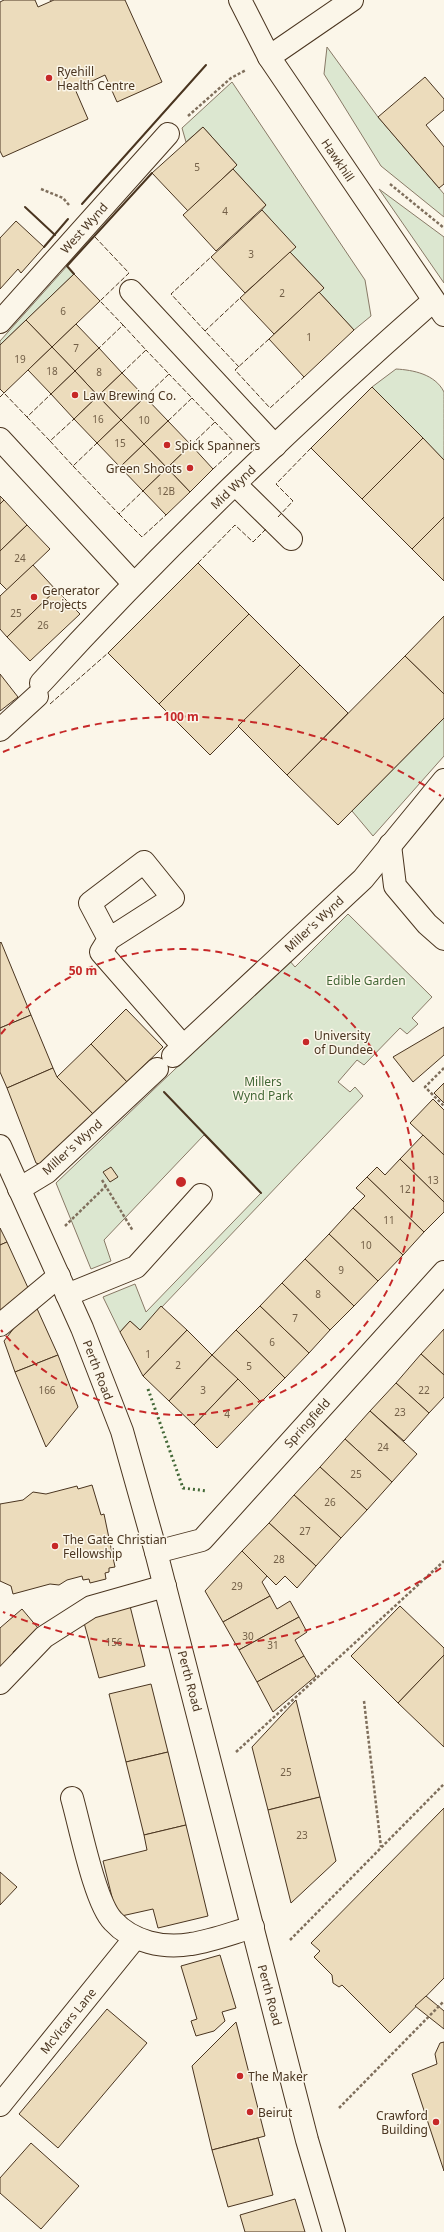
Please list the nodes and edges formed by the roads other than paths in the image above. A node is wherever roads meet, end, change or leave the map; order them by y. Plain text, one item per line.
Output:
1 (240, 0) edge
2 (352, 0) edge
3 (269, 58) junction
4 (168, 134) road end
5 (131, 291) dead end
6 (439, 308) edge
7 (0, 322) edge
8 (0, 438) edge
9 (275, 446) junction
10 (236, 485) junction
11 (291, 540) dead end
12 (134, 584) junction
13 (0, 730) edge
14 (444, 780) edge
15 (390, 845) junction
16 (109, 939) dead end
17 (444, 939) edge
18 (171, 1057) junction
19 (0, 1146) edge
20 (20, 1189) junction
21 (201, 1194) dead end
22 (444, 1272) edge
23 (59, 1276) junction
24 (67, 1295) junction
25 (0, 1324) edge
26 (156, 1552) junction
27 (165, 1586) junction
28 (0, 1683) edge
29 (72, 1798) dead end
30 (252, 1927) junction
31 (135, 1938) junction
32 (0, 2105) edge
33 (334, 2232) edge

1 - 3 street, Hawkhill
2 - 3 street
3 - 6 street, Hawkhill
4 - 7 street, West Wynd
5 - 9 street
6 - 9 street, Mid Wynd
8 - 12 street
9 - 10 street, Mid Wynd
10 - 11 street
10 - 12 street, Mid Wynd
12 - 13 street, Mid Wynd
14 - 15 street, Miller's Wynd
15 - 17 street
15 - 18 street, Miller's Wynd
16 - 18 street
18 - 20 street, Miller's Wynd
19 - 20 street, Perth Road
20 - 23 street, Perth Road
21 - 24 street
22 - 26 street, Springfield
23 - 24 street, Perth Road
23 - 25 street
24 - 26 street, Perth Road
26 - 27 street, Perth Road
27 - 28 street
27 - 30 street, Perth Road
29 - 31 street
30 - 31 street
30 - 33 street, Perth Road
31 - 32 street, McVicars Lane

